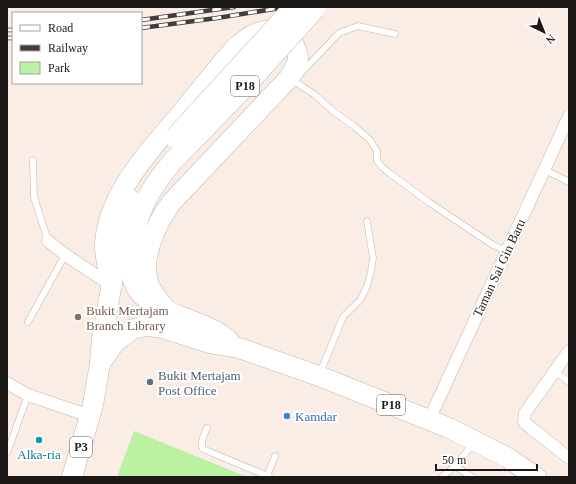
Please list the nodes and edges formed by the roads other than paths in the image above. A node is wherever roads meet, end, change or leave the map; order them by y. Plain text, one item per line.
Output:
1 (294, 7) edge
2 (316, 7) edge
3 (395, 34) dead end
4 (292, 79) junction
5 (569, 116) edge
6 (33, 160) dead end
7 (544, 170) junction
8 (569, 182) edge
9 (132, 216) junction
10 (367, 221) dead end
11 (48, 241) joint
12 (507, 251) junction
13 (65, 255) junction
14 (112, 285) junction
15 (168, 312) junction
16 (28, 322) dead end
17 (239, 348) junction
18 (569, 351) edge
19 (100, 363) junction
20 (554, 371) junction
21 (319, 376) junction
22 (569, 382) edge
23 (7, 383) edge
24 (28, 395) junction
25 (90, 416) junction
26 (429, 420) junction
27 (207, 428) dead end
28 (475, 441) junction
29 (7, 450) edge
30 (275, 456) dead end
31 (569, 458) edge
32 (455, 466) junction
33 (268, 476) edge
34 (72, 477) edge
35 (442, 477) edge
36 (472, 477) edge
37 (536, 477) edge

1 - 9 main road, P18, bridge
2 - 9 main road, P18, bridge
3 - 4 lane
4 - 12 lane
4 - 14 main road
4 - 15 main road
5 - 7 street, Taman Sai Gin Baru
6 - 11 lane
7 - 8 lane
7 - 12 street, Taman Sai Gin Baru
9 - 14 main road, P18
9 - 15 main road, P18
10 - 21 lane
11 - 13 street
12 - 26 street, Taman Sai Gin Baru
13 - 14 street
13 - 16 lane
14 - 19 main road, P18
15 - 17 main road, P18
17 - 19 main road, P18
17 - 21 main road, P18
18 - 20 street
19 - 25 main road, P3
20 - 22 lane
20 - 31 street
21 - 26 main road, P18
23 - 24 street
24 - 25 street
24 - 29 lane
25 - 34 main road, P3
26 - 28 main road, P18
27 - 33 lane
28 - 32 lane
28 - 37 main road, P18
30 - 33 lane
32 - 35 lane
32 - 36 lane

